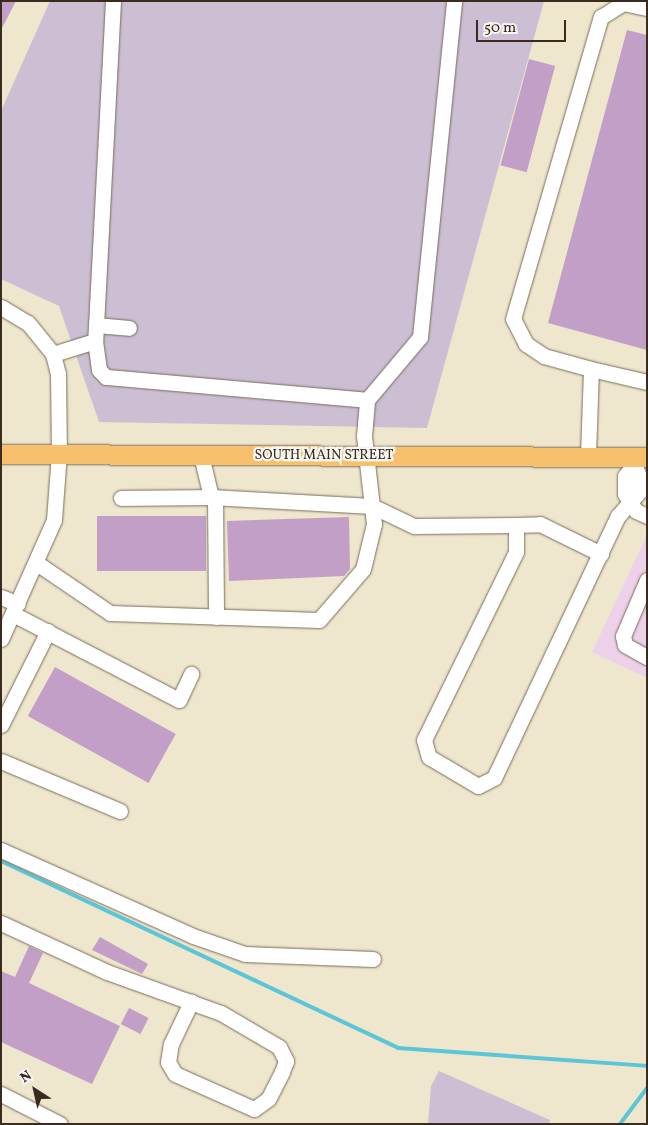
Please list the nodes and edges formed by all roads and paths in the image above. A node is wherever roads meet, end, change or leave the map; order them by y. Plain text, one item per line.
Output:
1 (113, 1) edge
2 (454, 1) edge
3 (647, 8) edge
4 (1, 307) edge
5 (96, 325) junction
6 (129, 328) dead end
7 (94, 341) junction
8 (53, 354) junction
9 (591, 369) junction
10 (647, 382) edge
11 (367, 400) junction
12 (59, 453) junction
13 (1, 454) edge
14 (201, 455) junction
15 (588, 455) junction
16 (367, 456) junction
17 (636, 460) edge
18 (213, 497) junction
19 (121, 498) dead end
20 (631, 503) junction
21 (372, 506) junction
22 (647, 516) edge
23 (516, 525) junction
24 (601, 554) junction
25 (38, 564) junction
26 (647, 580) edge
27 (1, 597) edge
28 (15, 609) junction
29 (640, 614) edge
30 (216, 617) junction
31 (48, 631) junction
32 (1, 639) edge
33 (647, 657) edge
34 (190, 674) dead end
35 (1, 725) edge
36 (1, 761) edge
37 (120, 811) dead end
38 (1, 850) edge
39 (1, 923) edge
40 (373, 959) dead end
41 (191, 1002) junction
42 (1, 1094) edge
43 (60, 1124) edge

1 - 5 street
2 - 11 street
3 - 9 street
4 - 8 street
5 - 6 street
5 - 7 street
7 - 8 street
7 - 11 street
8 - 12 street
9 - 10 street
9 - 15 street
11 - 16 street
12 - 13 main road, SOUTH MAIN STREET
12 - 14 main road, SOUTH MAIN STREET
12 - 25 street
14 - 16 main road, SOUTH MAIN STREET
14 - 18 street
15 - 16 main road, SOUTH MAIN STREET
15 - 17 main road, SOUTH MAIN STREET
16 - 21 street
17 - 20 street
18 - 19 street
18 - 21 street
18 - 30 street
20 - 22 street
20 - 24 street
21 - 23 street
21 - 30 street
23 - 24 street
23 - 24 street
25 - 28 street
25 - 30 street
26 - 29 street
27 - 28 street
28 - 31 street
28 - 32 street
29 - 33 street
31 - 34 street
31 - 35 street
36 - 37 street
38 - 40 street
39 - 41 street
41 - 41 street
42 - 43 street

